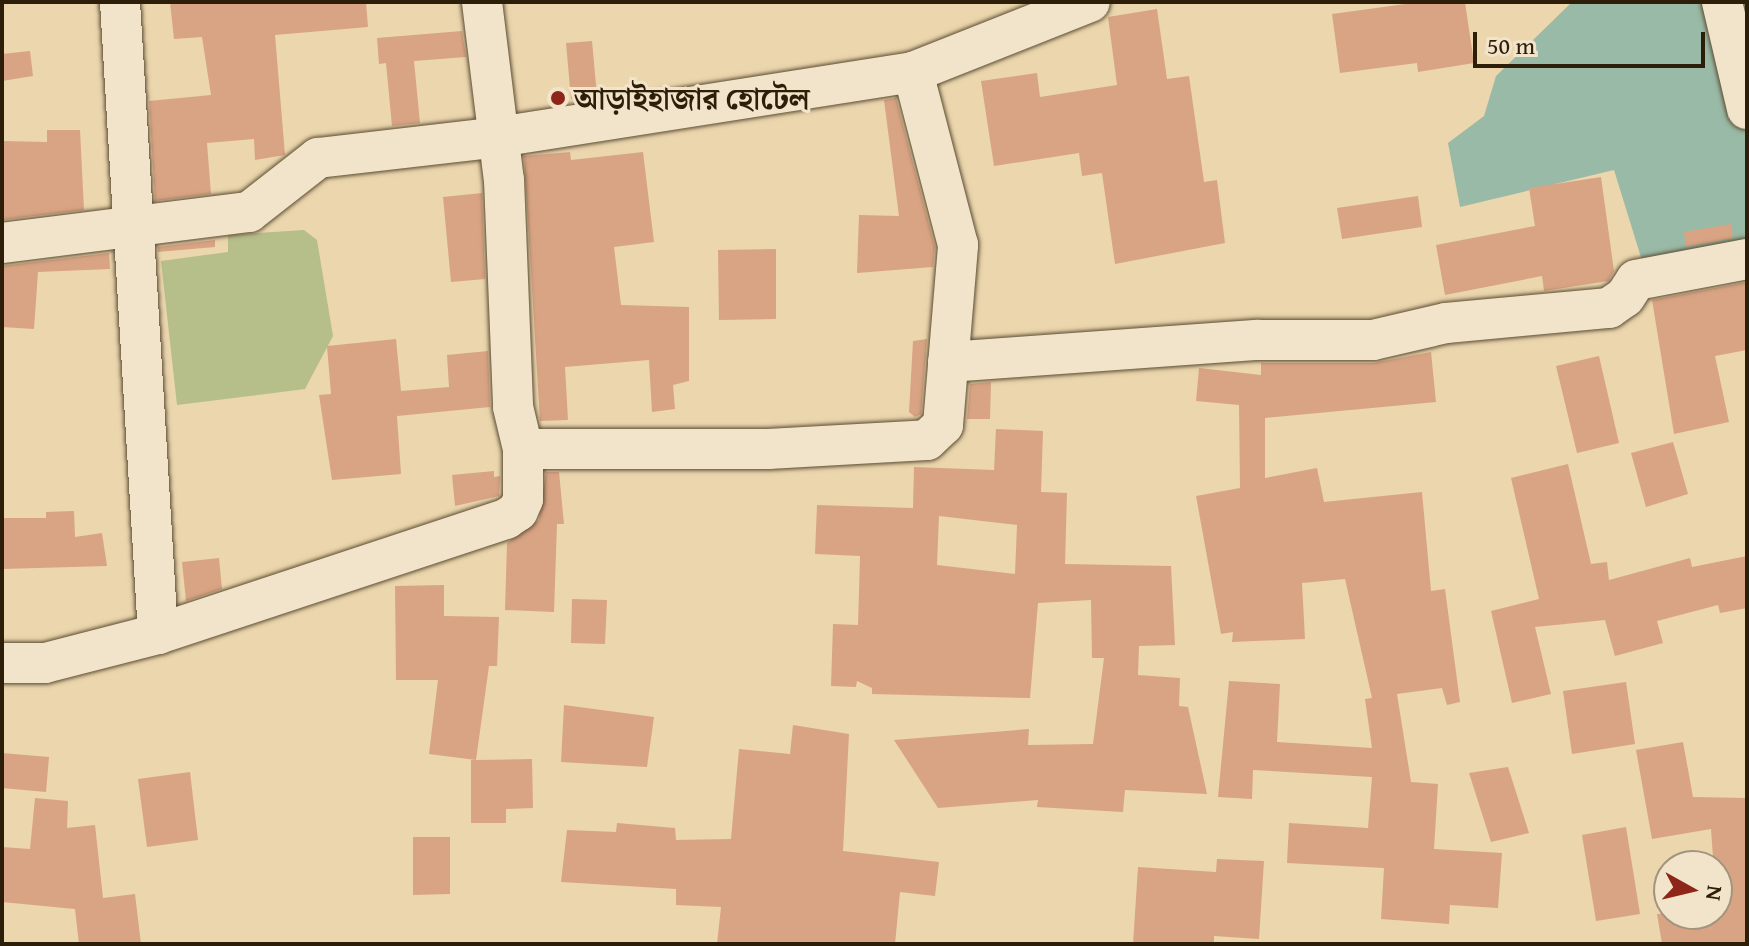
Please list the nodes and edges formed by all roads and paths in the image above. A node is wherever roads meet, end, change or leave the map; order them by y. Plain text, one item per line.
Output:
1 (120, 2) edge
2 (482, 2) edge
3 (1090, 2) edge
4 (1722, 2) edge
5 (913, 72) junction
6 (1747, 109) edge
7 (499, 137) junction
8 (135, 224) junction
9 (2, 243) edge
10 (1747, 259) edge
11 (948, 362) junction
12 (523, 449) junction
13 (158, 634) junction
14 (2, 663) edge

1 - 8 street
2 - 7 street
3 - 5 street
4 - 6 street
5 - 7 street
5 - 11 street
7 - 8 street
7 - 12 street
8 - 9 street
8 - 13 street
10 - 11 street
11 - 12 street
12 - 13 street
13 - 14 street

